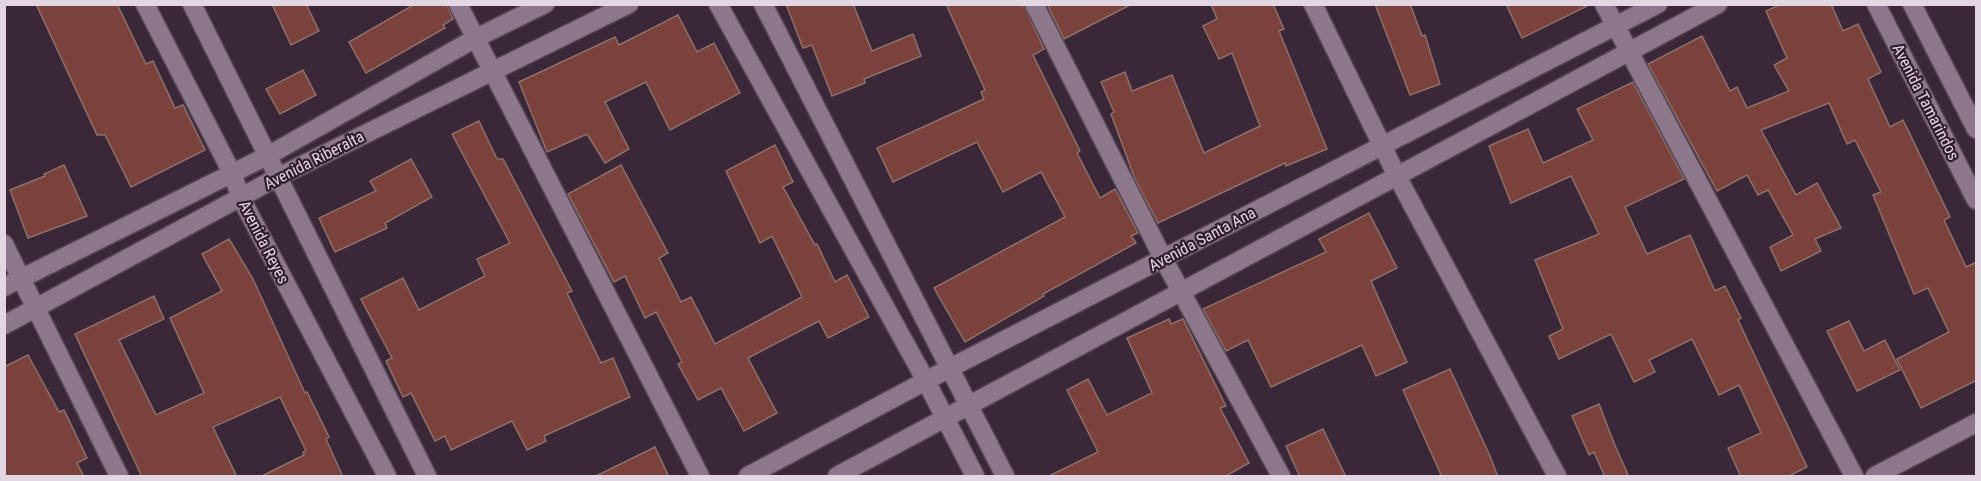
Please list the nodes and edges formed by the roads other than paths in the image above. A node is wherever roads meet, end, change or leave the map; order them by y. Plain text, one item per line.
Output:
1 (145, 4) edge
2 (192, 4) edge
3 (458, 4) edge
4 (545, 4) edge
5 (629, 4) edge
6 (718, 4) edge
7 (763, 4) edge
8 (1034, 4) edge
9 (1313, 4) edge
10 (1604, 4) edge
11 (1658, 4) edge
12 (1718, 4) edge
13 (1876, 4) edge
14 (1912, 4) edge
15 (1616, 28) junction
16 (476, 38) junction
17 (1629, 53) junction
18 (491, 71) junction
19 (1977, 129) edge
20 (1382, 145) junction
21 (269, 155) junction
22 (232, 173) junction
23 (1397, 176) junction
24 (278, 177) junction
25 (241, 198) junction
26 (1977, 200) edge
27 (4, 244) edge
28 (1164, 260) junction
29 (22, 279) junction
30 (4, 287) edge
31 (1182, 292) junction
32 (37, 307) junction
33 (4, 325) edge
34 (948, 369) junction
35 (926, 381) junction
36 (967, 405) junction
37 (944, 417) junction
38 (1977, 423) edge
39 (119, 477) edge
40 (387, 477) edge
41 (427, 477) edge
42 (700, 477) edge
43 (748, 477) edge
44 (837, 477) edge
45 (975, 477) edge
46 (1005, 477) edge
47 (1281, 477) edge
48 (1557, 477) edge
49 (1854, 477) edge
50 (1875, 477) edge

1 - 22 street, Avenida Reyes
2 - 21 street
3 - 16 street
4 - 16 street, Avenida Riberalta
5 - 18 street, Avenida Riberalta
6 - 35 street
7 - 34 street
8 - 28 street
9 - 20 street
10 - 15 street
11 - 15 street, Avenida Santa Ana
12 - 17 street
13 - 26 street, Avenida Tamarindos
14 - 19 street, Avenida Tamarindos
15 - 17 street
15 - 20 street, Avenida Santa Ana
16 - 18 street
16 - 21 street, Avenida Riberalta
17 - 23 street
17 - 49 street
18 - 24 street, Avenida Riberalta
18 - 42 street
20 - 23 street
20 - 28 street, Avenida Santa Ana
21 - 22 street, Avenida Riberalta
21 - 24 street
22 - 25 street, Avenida Reyes
22 - 29 street, Avenida Riberalta
23 - 31 street
23 - 48 street
24 - 25 street, Avenida Riberalta
24 - 41 street
25 - 32 street, Avenida Riberalta
25 - 40 street, Avenida Reyes
27 - 29 street
28 - 31 street
28 - 34 street, Avenida Santa Ana
29 - 30 street, Avenida Riberalta
29 - 32 street
31 - 36 street
31 - 47 street
32 - 33 street, Avenida Riberalta
32 - 39 street
34 - 35 street, Avenida Santa Ana
34 - 36 street
35 - 37 street
35 - 43 street, Avenida Santa Ana
36 - 37 street
36 - 46 street
37 - 44 street
37 - 45 street
38 - 50 street

